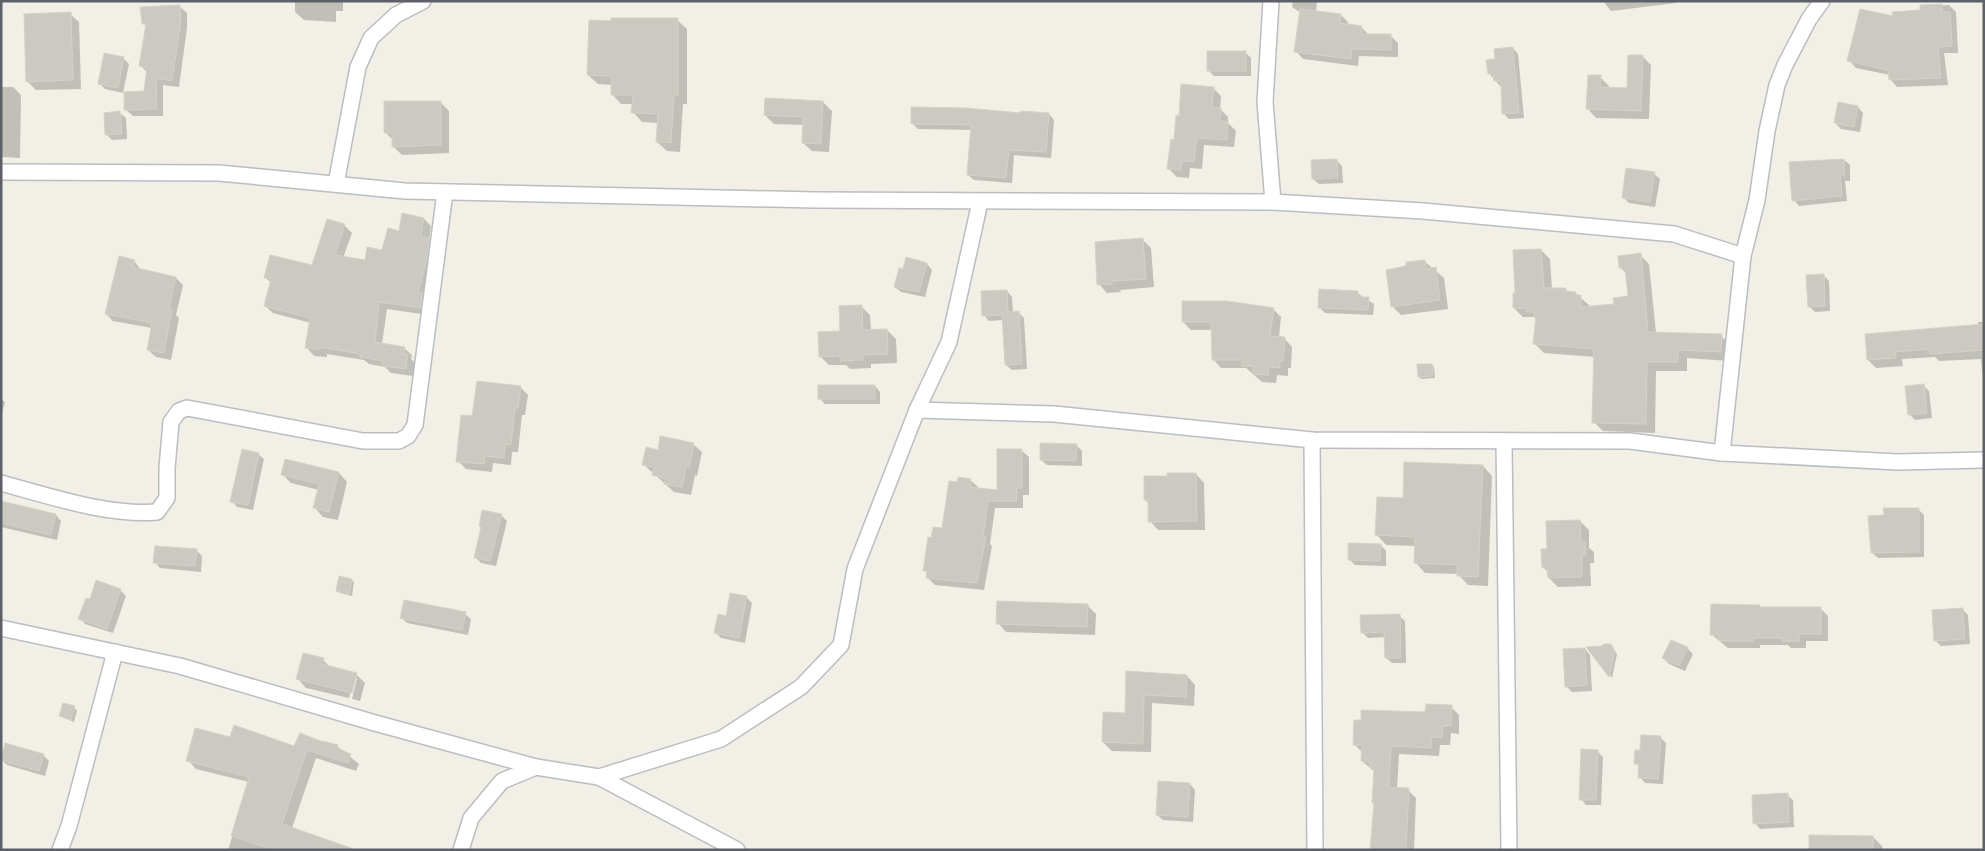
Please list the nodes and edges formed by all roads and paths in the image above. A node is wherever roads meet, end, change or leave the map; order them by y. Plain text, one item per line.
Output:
1 (423, 1) edge
2 (1271, 1) edge
3 (1822, 1) edge
4 (1, 172) edge
5 (336, 184) junction
6 (445, 192) junction
7 (980, 202) junction
8 (1273, 202) junction
9 (1743, 256) junction
10 (917, 410) junction
11 (1312, 440) junction
12 (1504, 442) junction
13 (1722, 453) junction
14 (1984, 460) edge
15 (1, 483) edge
16 (1, 628) edge
17 (115, 652) junction
18 (536, 767) junction
19 (599, 777) junction
20 (60, 850) edge
21 (461, 850) edge
22 (738, 850) edge
23 (1314, 850) edge
24 (1509, 850) edge

1 - 5 street
2 - 8 street
3 - 9 street
4 - 5 street
5 - 6 street
6 - 7 street
6 - 15 street
7 - 8 street
7 - 10 street
8 - 9 street
9 - 13 street
10 - 11 street
10 - 19 street
11 - 12 street
11 - 23 street
12 - 13 street
12 - 24 street
13 - 14 street
16 - 17 street
17 - 18 street
17 - 20 street
18 - 19 street
18 - 21 street
19 - 22 street

